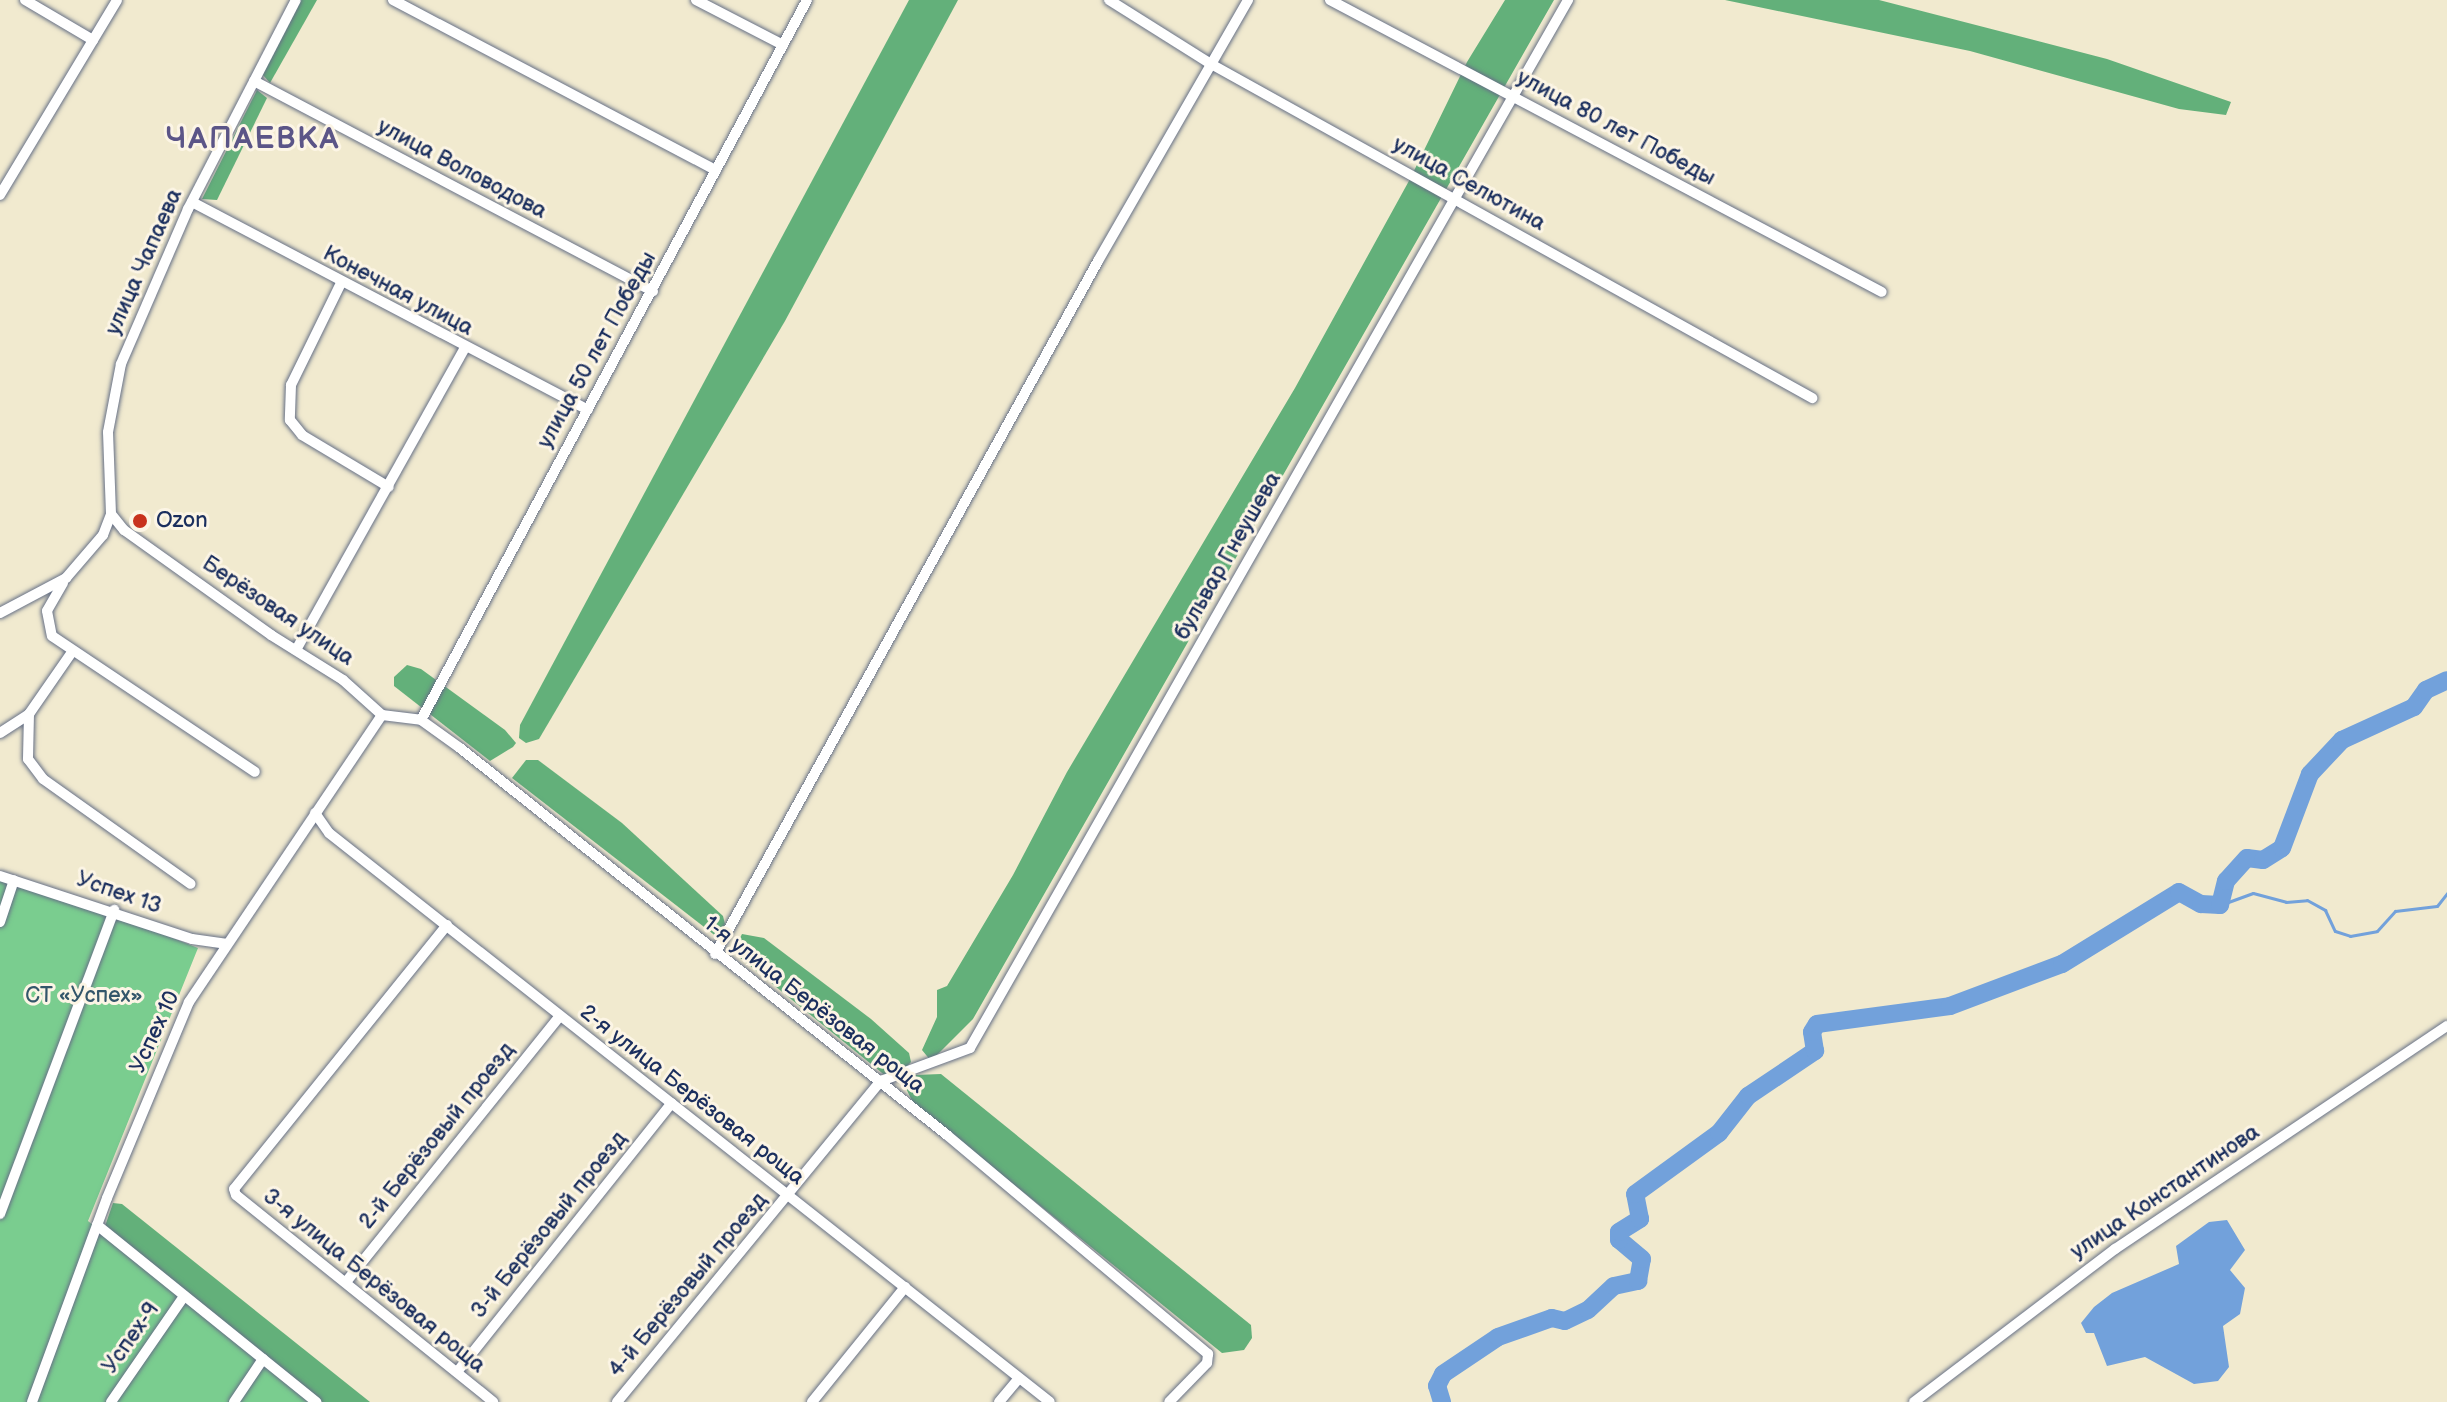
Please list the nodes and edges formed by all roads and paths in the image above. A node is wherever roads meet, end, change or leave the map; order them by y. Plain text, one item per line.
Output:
1 (25, 0) edge
2 (117, 0) edge
3 (296, 0) edge
4 (393, 0) edge
5 (696, 0) edge
6 (807, 0) edge
7 (1109, 0) edge
8 (1248, 0) edge
9 (1330, 0) edge
10 (1568, 0) edge
11 (93, 40) junction
12 (783, 45) junction
13 (1211, 64) junction
14 (254, 81) junction
15 (1513, 97) junction
16 (716, 170) junction
17 (0, 195) edge
18 (1455, 199) junction
19 (192, 202) junction
20 (341, 283) junction
21 (653, 291) junction
22 (1882, 292) dead end
23 (464, 349) junction
24 (1812, 398) dead end
25 (588, 410) junction
26 (389, 487) junction
27 (111, 514) junction
28 (66, 578) junction
29 (0, 613) edge
30 (296, 650) junction
31 (72, 652) junction
32 (29, 714) junction
33 (382, 715) junction
34 (421, 720) junction
35 (0, 733) edge
36 (255, 772) dead end
37 (315, 813) junction
38 (0, 876) edge
39 (14, 880) junction
40 (191, 884) dead end
41 (114, 910) junction
42 (0, 922) edge
43 (447, 925) junction
44 (226, 944) junction
45 (715, 954) junction
46 (560, 1016) junction
47 (2447, 1026) edge
48 (881, 1081) junction
49 (672, 1103) junction
50 (788, 1196) junction
51 (0, 1214) edge
52 (97, 1225) junction
53 (346, 1282) junction
54 (905, 1287) junction
55 (184, 1296) junction
56 (263, 1359) junction
57 (457, 1372) junction
58 (1019, 1378) junction
59 (32, 1402) edge
60 (111, 1402) edge
61 (234, 1402) edge
62 (316, 1402) edge
63 (493, 1402) edge
64 (617, 1402) edge
65 (812, 1402) edge
66 (999, 1402) edge
67 (1050, 1402) edge
68 (1169, 1402) edge
69 (1914, 1402) edge

1 - 11 street
2 - 11 street
3 - 14 street, улица Чапаева
4 - 16 street
5 - 12 street
6 - 12 street, улица 50 лет Победы
7 - 13 street, улица Селютина
8 - 13 street
9 - 15 street, улица 80 лет Победы
10 - 15 street, бульвар Гнеушева
11 - 17 street
12 - 16 street, улица 50 лет Победы
13 - 18 street, улица Селютина
13 - 45 street
14 - 19 street, улица Чапаева
14 - 21 street, улица Воловодова
15 - 18 street, бульвар Гнеушева
15 - 22 street, улица 80 лет Победы
16 - 21 street, улица 50 лет Победы
18 - 24 street, улица Селютина
18 - 48 street, бульвар Гнеушева
19 - 20 street, Конечная улица
19 - 27 street, улица Чапаева
20 - 23 street, Конечная улица
20 - 26 street
21 - 25 street, улица 50 лет Победы
23 - 25 street, Конечная улица
23 - 26 street
25 - 34 street, улица 50 лет Победы
26 - 30 street
27 - 28 street
27 - 30 street, Берёзовая улица
28 - 29 street
28 - 31 street
30 - 33 street, Берёзовая улица
31 - 32 street
31 - 36 street
32 - 35 street
32 - 40 street
33 - 34 street
33 - 37 street, Успех 10
34 - 45 street, 1-я улица Берёзовая роща
37 - 43 street, 2-я улица Берёзовая роща
37 - 44 street, Успех 10
38 - 39 street, Успех 13
39 - 41 street, Успех 13
39 - 42 street
41 - 44 street, Успех 13
41 - 51 street
43 - 46 street, 2-я улица Берёзовая роща
43 - 53 street, 3-я улица Берёзовая роща
44 - 52 street, Успех 10
45 - 48 street, 1-я улица Берёзовая роща
46 - 49 street, 2-я улица Берёзовая роща
46 - 53 street, 2-й Берёзовый проезд
47 - 69 street, улица Константинова
48 - 50 street, 4-й Берёзовый проезд
48 - 68 street, 1-я улица Берёзовая роща
49 - 50 street, 2-я улица Берёзовая роща
49 - 57 street, 3-й Берёзовый проезд
50 - 54 street, 2-я улица Берёзовая роща
50 - 64 street, 4-й Берёзовый проезд
52 - 55 street
52 - 59 street, Успех 10
53 - 57 street, 3-я улица Берёзовая роща
54 - 58 street, 2-я улица Берёзовая роща
54 - 65 street
55 - 56 street
55 - 60 street, Успех-9
56 - 61 street
56 - 62 street
57 - 63 street, 3-я улица Берёзовая роща
58 - 66 street
58 - 67 street, 2-я улица Берёзовая роща

